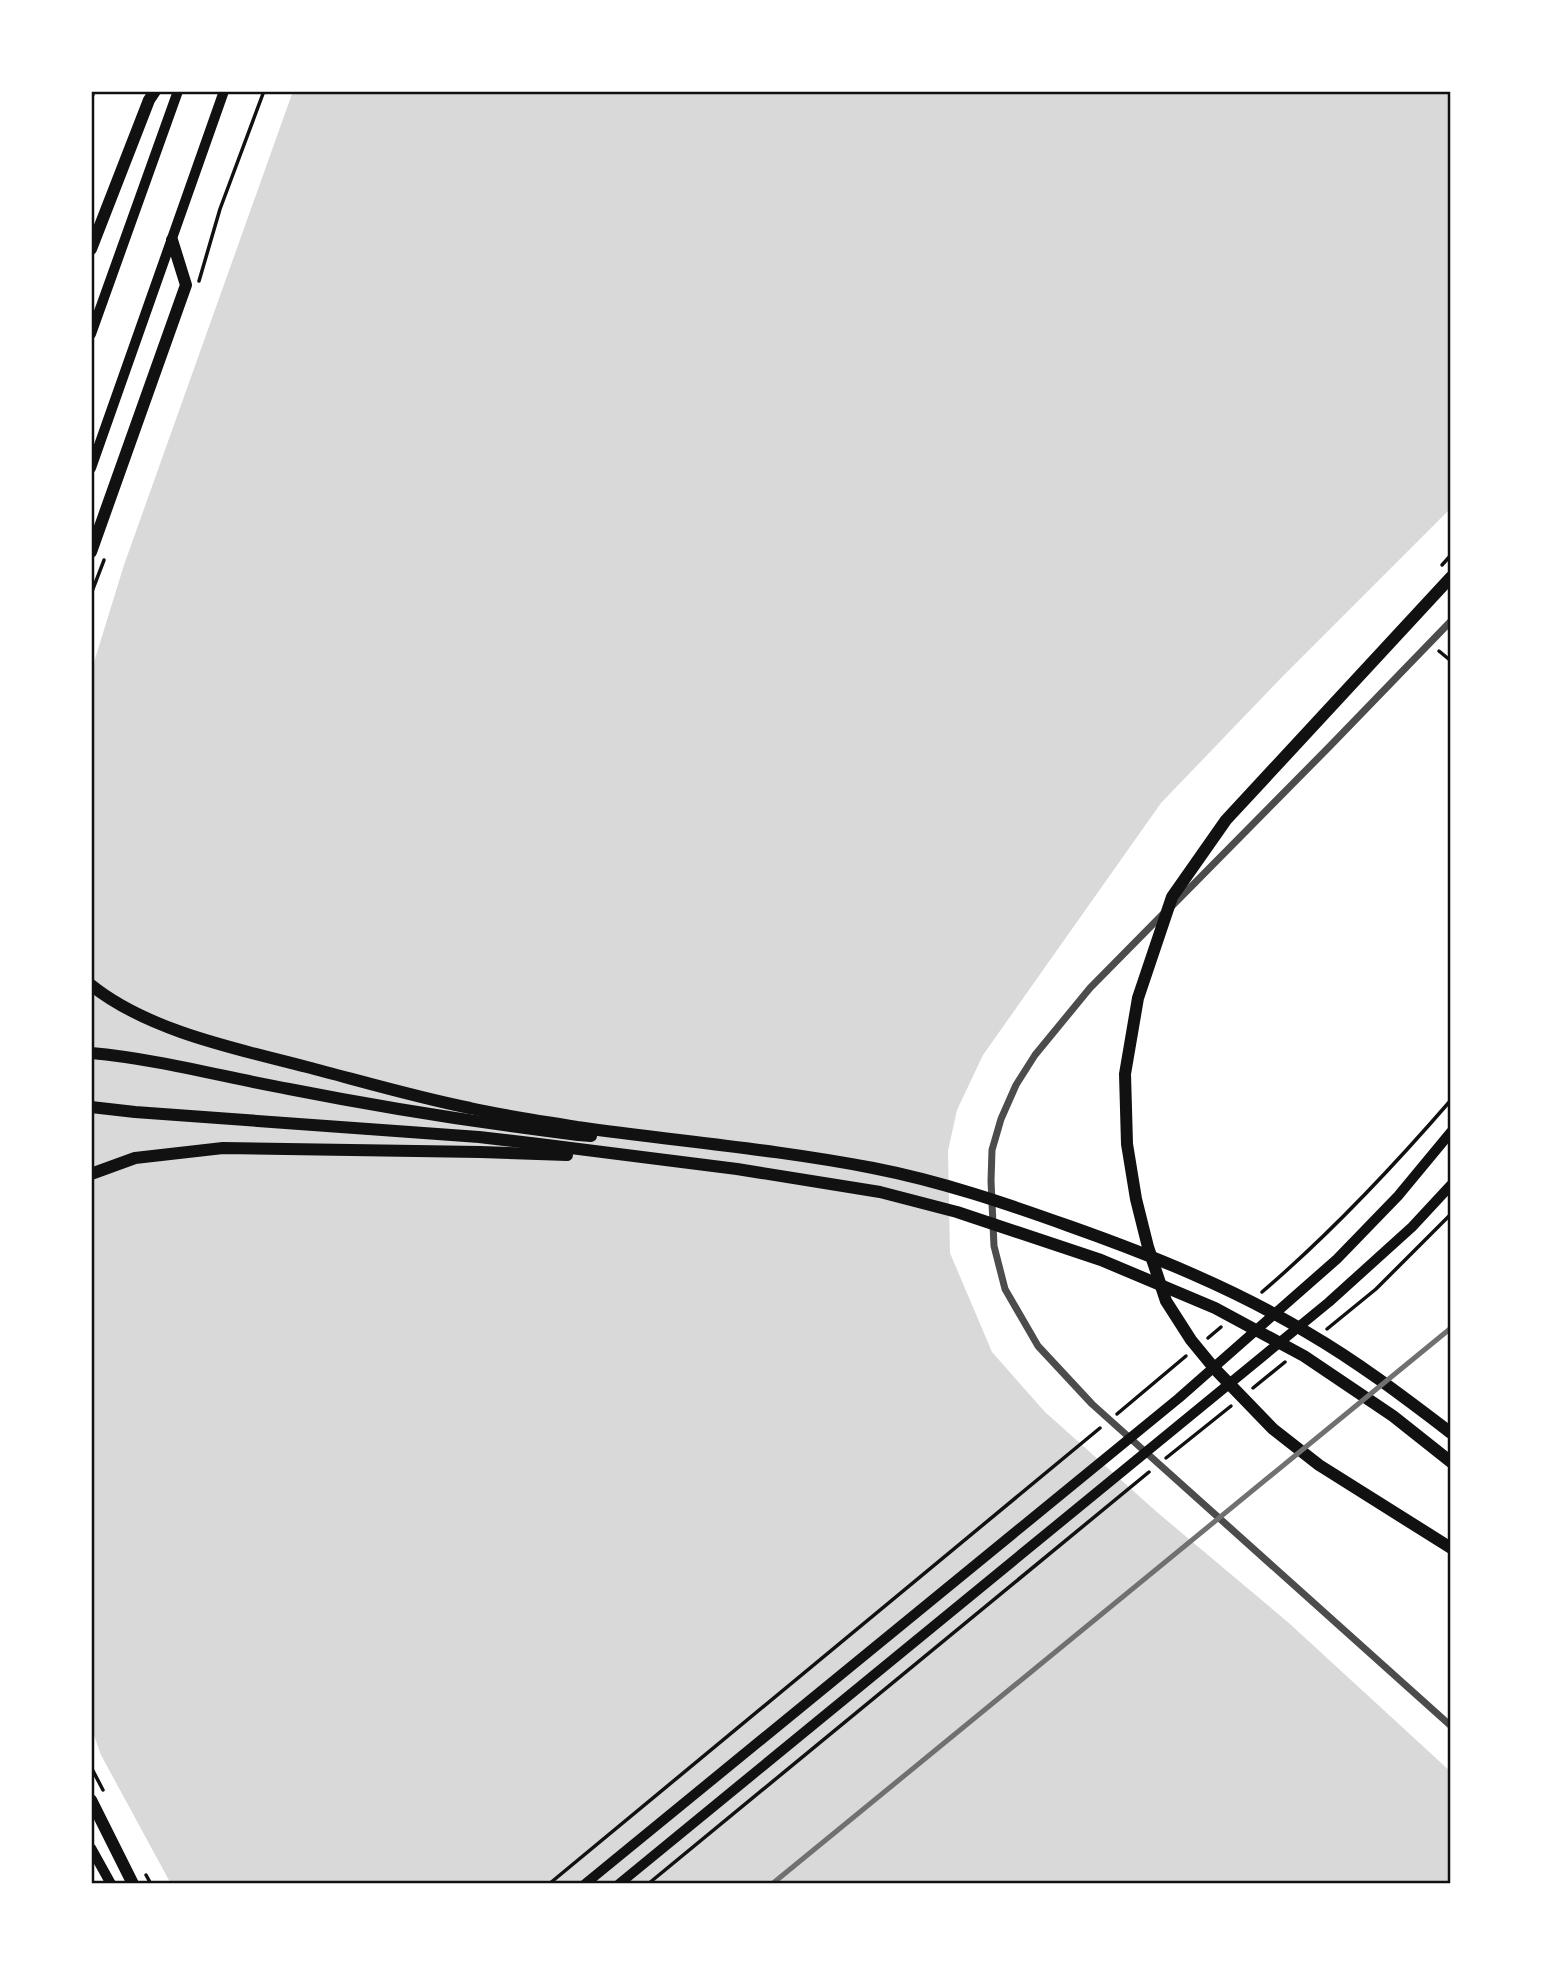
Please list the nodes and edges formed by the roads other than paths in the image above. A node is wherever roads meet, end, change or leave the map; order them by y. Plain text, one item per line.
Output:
1 (155, 91) edge
2 (178, 91) edge
3 (224, 91) edge
4 (172, 240) junction
5 (91, 249) edge
6 (91, 334) edge
7 (91, 468) edge
8 (91, 552) edge
9 (1451, 577) edge
10 (1451, 621) edge
11 (91, 985) edge
12 (91, 1053) edge
13 (91, 1107) edge
14 (1451, 1132) edge
15 (648, 1137) junction
16 (639, 1158) junction
17 (91, 1174) edge
18 (1451, 1185) edge
19 (1451, 1433) edge
20 (1451, 1462) edge
21 (1451, 1548) edge
22 (1451, 1726) edge
23 (91, 1800) edge
24 (91, 1848) edge
25 (111, 1884) edge
26 (133, 1884) edge
27 (585, 1884) edge
28 (619, 1884) edge

1 - 5 highway
2 - 6 main road
3 - 4 main road
4 - 7 main road
4 - 8 highway
9 - 21 highway
10 - 22 street
11 - 15 highway
12 - 15 highway
13 - 16 highway
14 - 27 main road
15 - 19 highway
16 - 17 highway
16 - 20 highway
18 - 28 main road
23 - 26 highway
24 - 25 main road

